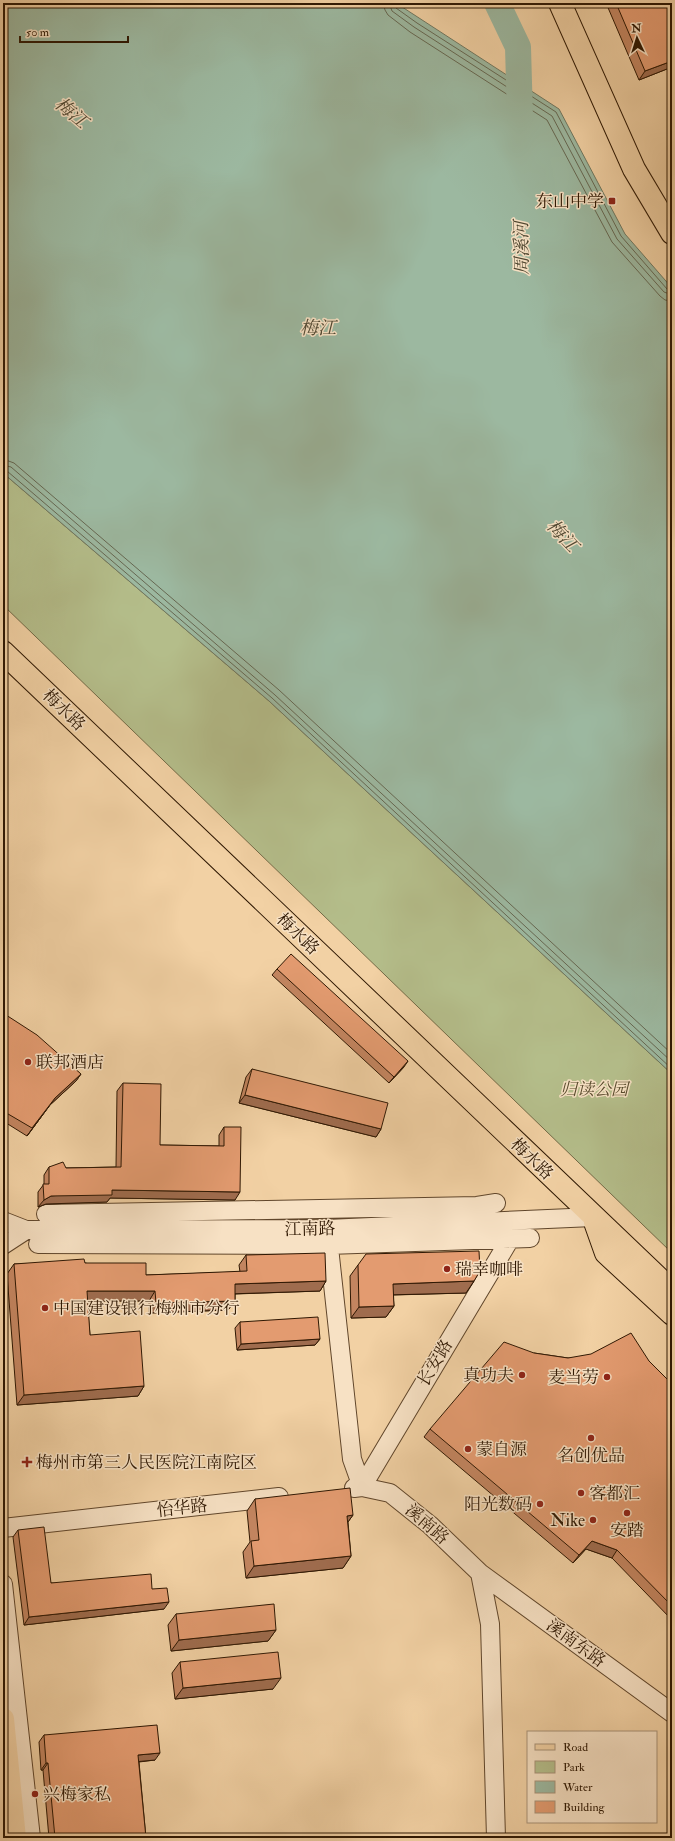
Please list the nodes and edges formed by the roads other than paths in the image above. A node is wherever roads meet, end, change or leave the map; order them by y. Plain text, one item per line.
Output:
1 (560, 3) edge
2 (672, 233) edge
3 (6, 660) edge
4 (496, 1203) dead end
5 (46, 1214) dead end
6 (593, 1217) junction
7 (3, 1221) edge
8 (26, 1230) junction
9 (328, 1237) junction
10 (510, 1238) junction
11 (530, 1238) dead end
12 (38, 1244) dead end
13 (3, 1245) edge
14 (672, 1291) edge
15 (672, 1314) edge
16 (362, 1488) junction
17 (338, 1490) edge
18 (299, 1494) edge
19 (3, 1528) edge
20 (480, 1573) junction
21 (3, 1584) edge
22 (672, 1713) edge
23 (3, 1719) edge
24 (15, 1838) edge
25 (31, 1838) edge
26 (496, 1838) edge

1 - 2 main road
3 - 6 main road, 梅水路
4 - 5 street
6 - 9 street, 江南路
6 - 14 main road, 梅水路
6 - 15 main road, 梅水路
7 - 8 street, 江南路
8 - 9 street, 江南路
8 - 13 street
9 - 10 street
9 - 12 street
9 - 16 street
10 - 11 street
10 - 16 street, 长安路
16 - 17 street
16 - 20 street, 溪南路
18 - 19 street, 怡华路
20 - 22 street, 溪南东路
20 - 26 street
21 - 25 street
23 - 24 main road

